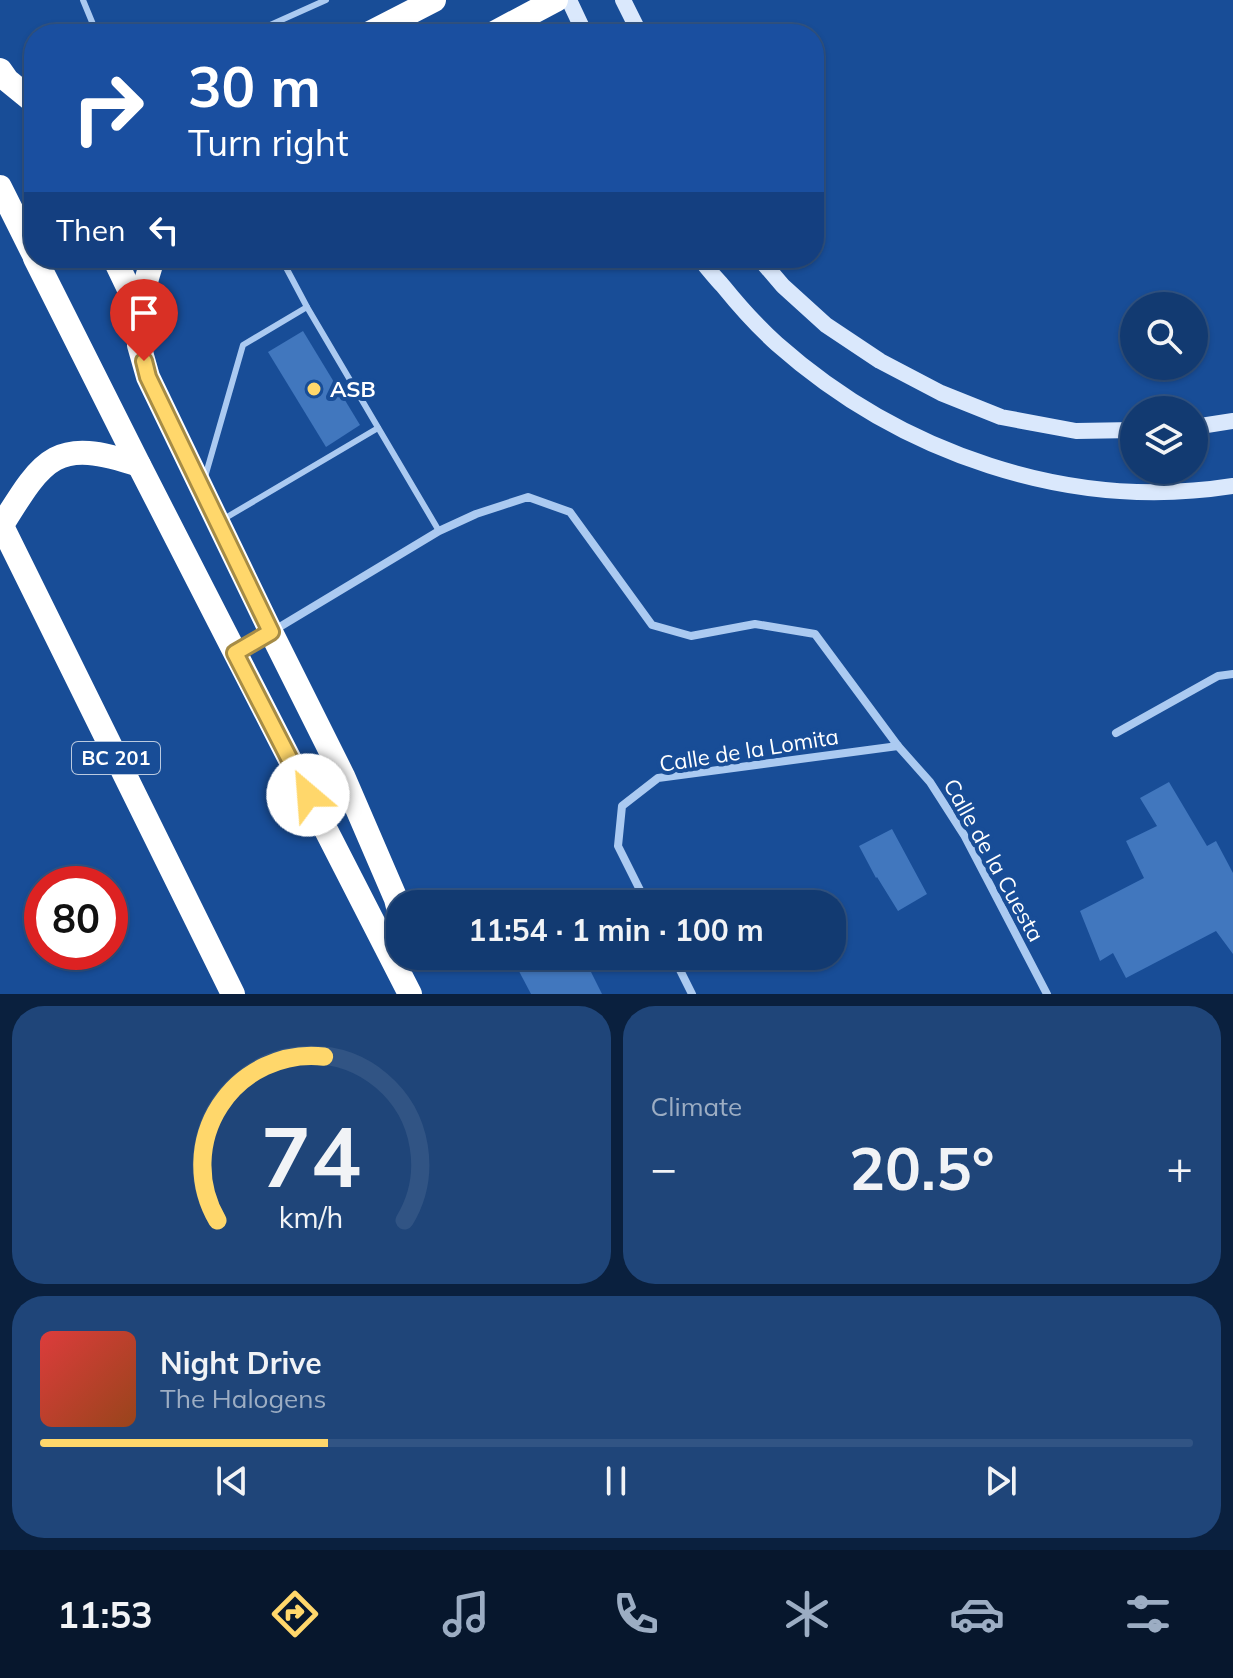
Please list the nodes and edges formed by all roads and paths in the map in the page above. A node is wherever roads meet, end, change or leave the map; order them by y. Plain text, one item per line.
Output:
1 (83, 0) edge
2 (326, 0) edge
3 (434, 0) edge
4 (556, 0) edge
5 (569, 0) edge
6 (623, 0) edge
7 (93, 24) edge
8 (272, 24) edge
9 (387, 24) edge
10 (511, 24) edge
11 (580, 24) edge
12 (635, 24) edge
13 (0, 70) edge
14 (24, 94) edge
15 (0, 187) edge
16 (24, 235) edge
17 (40, 268) edge
18 (119, 268) edge
19 (150, 268) edge
20 (286, 268) edge
21 (708, 268) edge
22 (768, 268) edge
23 (307, 307) junction
24 (138, 308) junction
25 (1233, 421) edge
26 (1208, 425) edge
27 (378, 428) junction
28 (1120, 430) edge
29 (139, 465) junction
30 (1233, 486) edge
31 (202, 487) junction
32 (219, 521) junction
33 (1, 523) edge
34 (439, 531) junction
35 (271, 632) junction
36 (235, 653) junction
37 (1233, 674) edge
38 (1116, 733) dead end
39 (898, 746) junction
40 (392, 890) edge
41 (640, 890) edge
42 (412, 970) edge
43 (680, 970) edge
44 (233, 994) edge
45 (410, 994) edge
46 (418, 994) edge
47 (692, 994) edge
48 (1047, 994) edge

1 - 7 lane
2 - 8 lane
3 - 9 highway
4 - 10 highway
5 - 11 street
6 - 12 street
13 - 14 highway
15 - 16 highway
17 - 29 highway
18 - 24 highway
19 - 24 highway
20 - 23 lane
21 - 30 street
22 - 28 street
23 - 27 lane
23 - 31 lane
24 - 31 highway
25 - 26 street
27 - 32 lane
27 - 34 lane
29 - 33 highway
29 - 36 highway
31 - 32 highway
32 - 35 highway
33 - 44 highway, BC 201
34 - 35 street
34 - 39 street, Calle de la Cuesta
35 - 36 street
35 - 40 highway
36 - 45 highway
37 - 38 street
39 - 41 street, Calle de la Lomita
39 - 48 street, Calle de la Cuesta
42 - 46 highway
43 - 47 street

